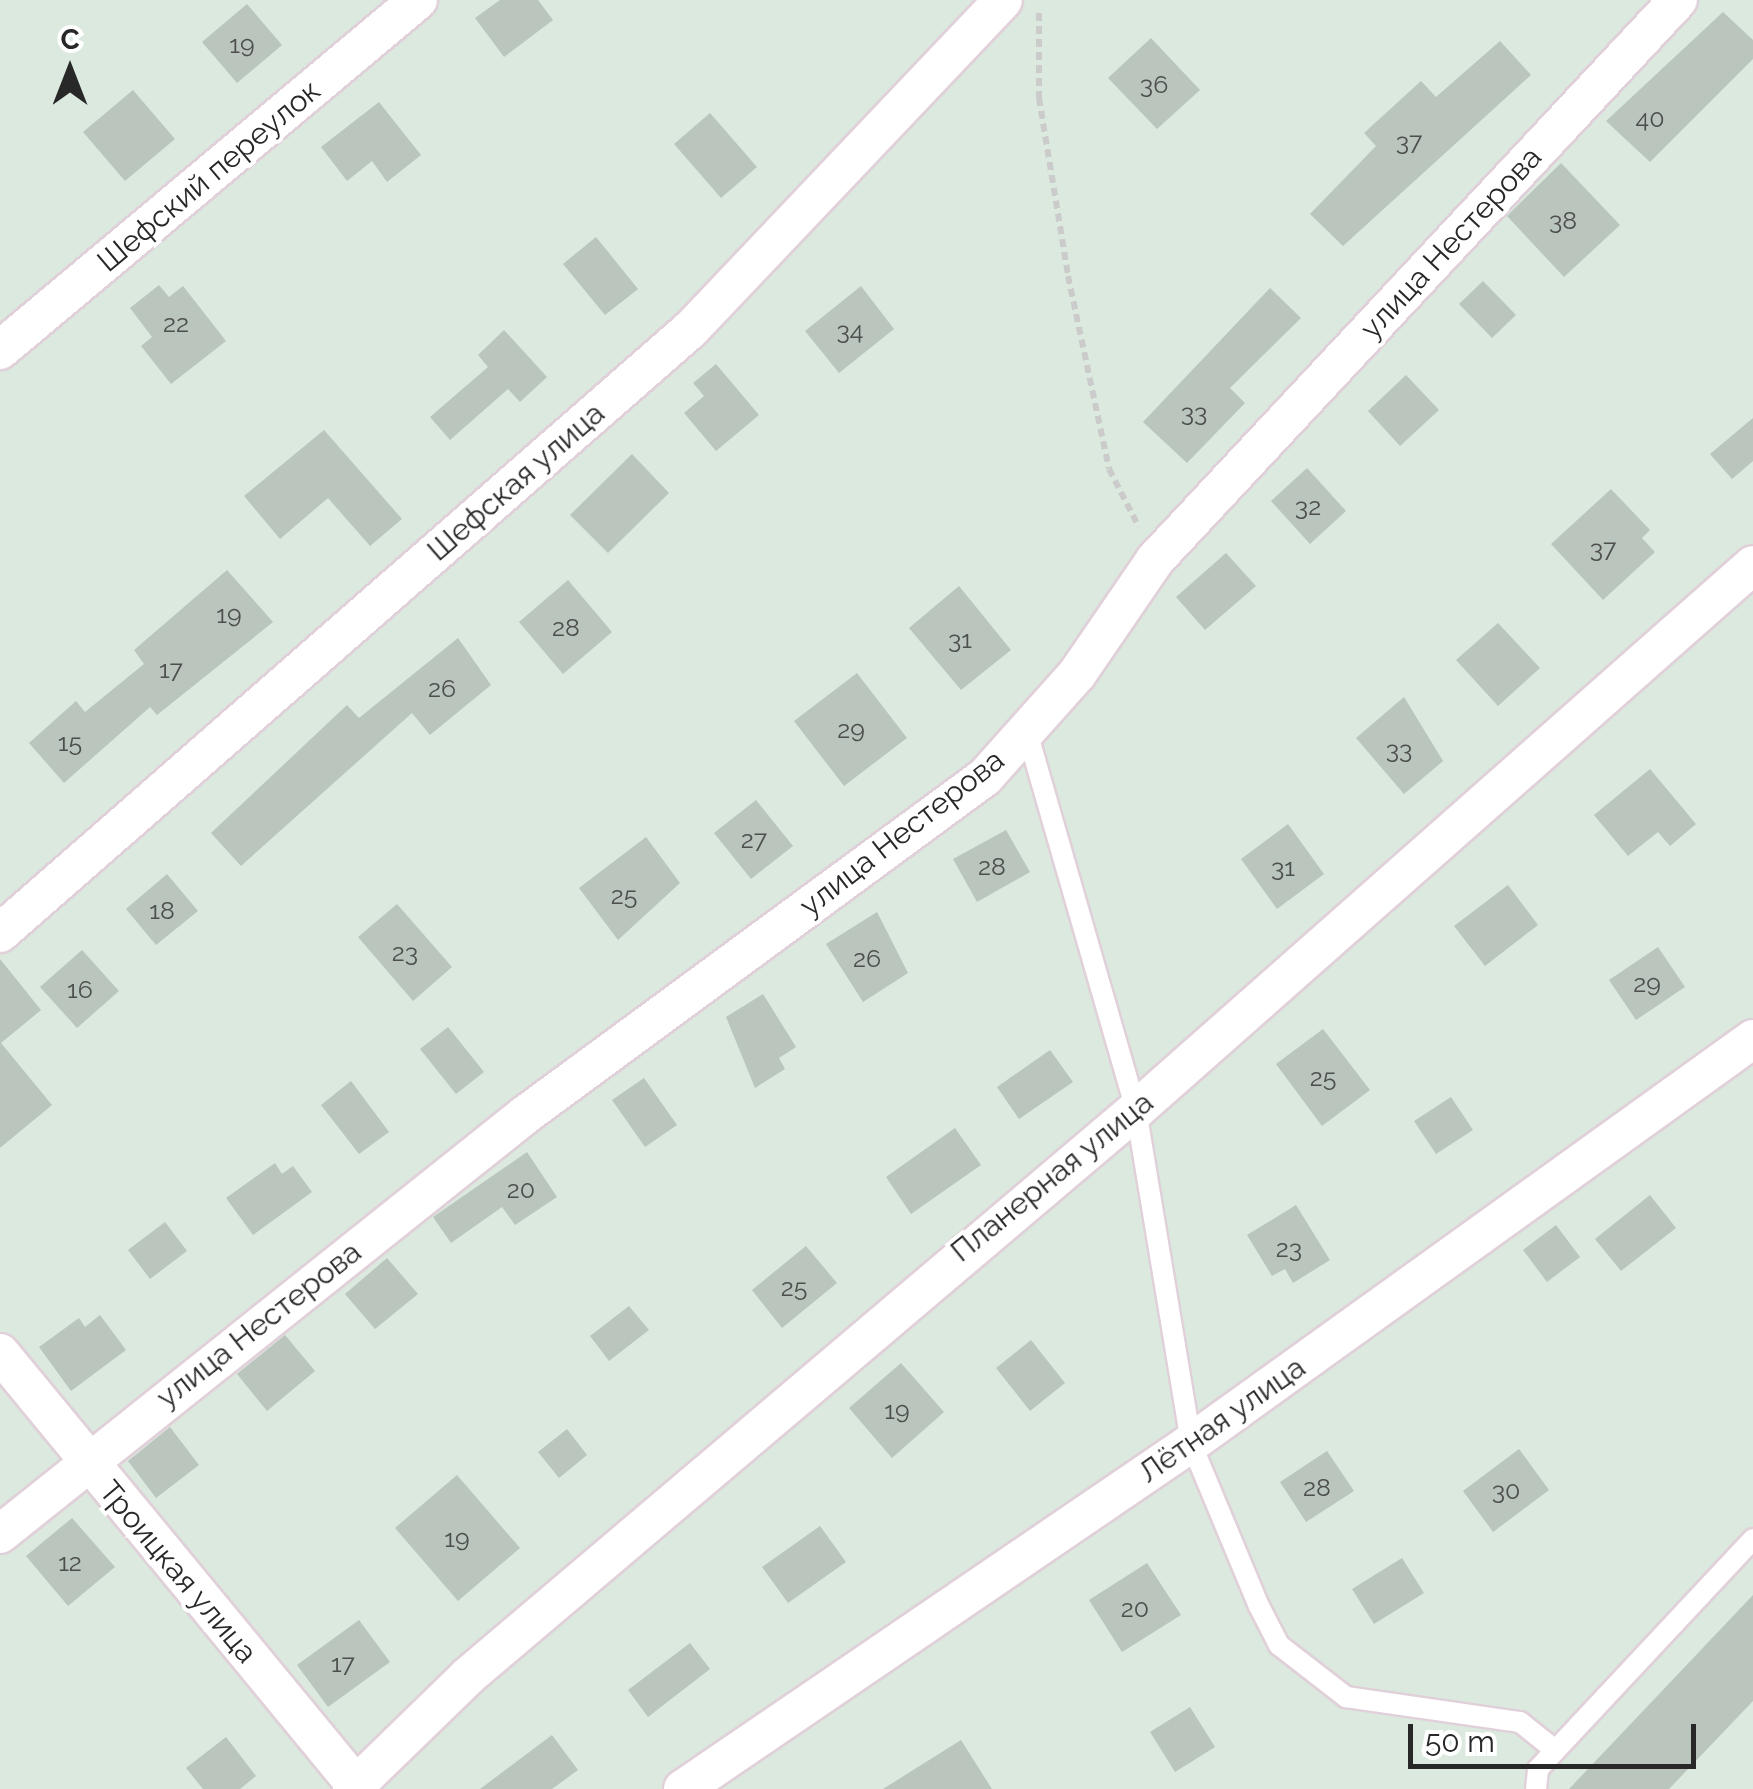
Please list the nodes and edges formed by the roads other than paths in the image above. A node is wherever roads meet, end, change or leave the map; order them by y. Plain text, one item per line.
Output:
1 (418, 0) edge
2 (1003, 0) edge
3 (1678, 0) edge
4 (0, 350) edge
5 (1753, 565) edge
6 (1027, 732) junction
7 (0, 933) edge
8 (1753, 1039) edge
9 (1136, 1110) junction
10 (0, 1353) edge
11 (1191, 1444) junction
12 (86, 1462) junction
13 (0, 1534) edge
14 (1753, 1540) edge
15 (1554, 1750) junction
16 (356, 1788) edge
17 (682, 1789) edge
18 (1536, 1789) edge

1 - 4 street, Шефский переулок
2 - 7 street, Шефская улица
3 - 6 street, улица Нестерова
5 - 9 street, Планерная улица
6 - 9 lane
6 - 12 street, улица Нестерова
8 - 11 street, Лётная улица
9 - 11 lane
9 - 16 street, Планерная улица
10 - 12 street, Троицкая улица
11 - 15 lane
11 - 17 street, Лётная улица
12 - 13 street, улица Нестерова
12 - 16 street, Троицкая улица
14 - 15 lane
15 - 18 lane

